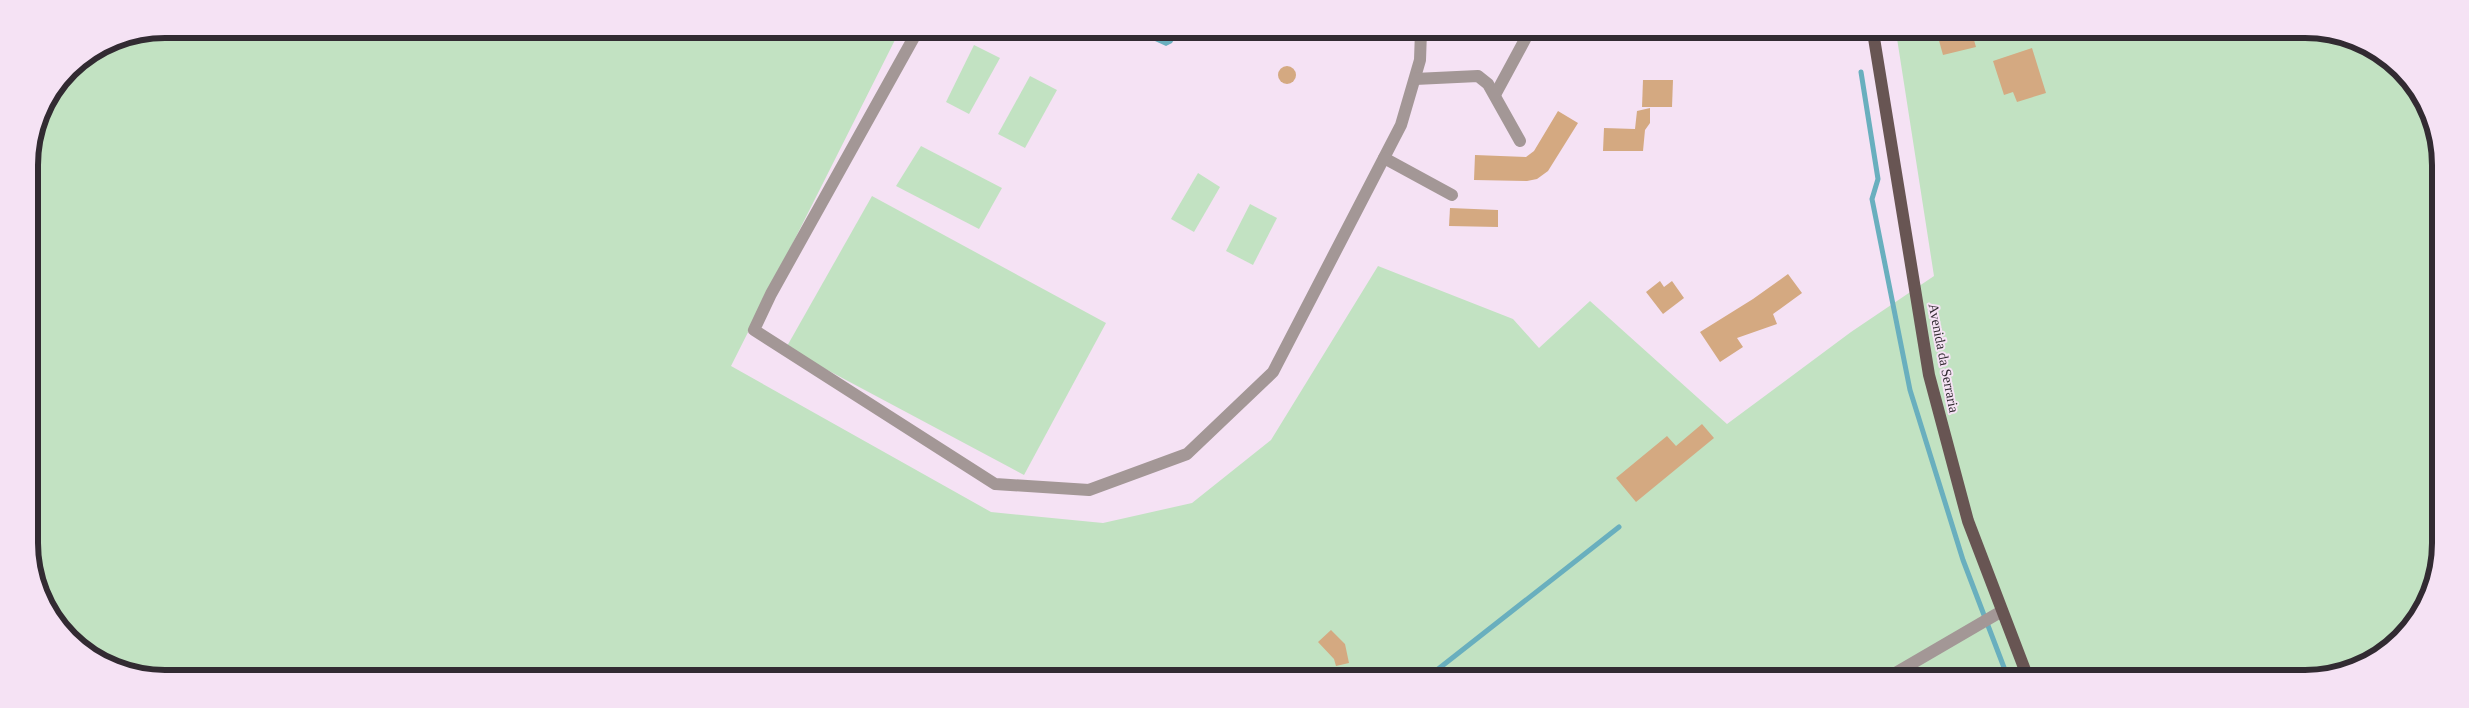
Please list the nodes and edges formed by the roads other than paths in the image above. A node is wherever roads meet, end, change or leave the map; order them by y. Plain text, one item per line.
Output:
1 (914, 38) edge
2 (1421, 38) edge
3 (1526, 38) edge
4 (1875, 38) edge
5 (1415, 79) junction
6 (1495, 95) junction
7 (1520, 141) dead end
8 (1384, 158) junction
9 (1452, 195) dead end
10 (2002, 611) junction
11 (1901, 670) edge
12 (2025, 670) edge

1 - 8 street
2 - 5 street
3 - 6 street
4 - 10 main road, Avenida da Serraria
5 - 6 street
5 - 8 street
6 - 7 street
8 - 9 street
10 - 11 street
10 - 12 main road, Avenida da Serraria

